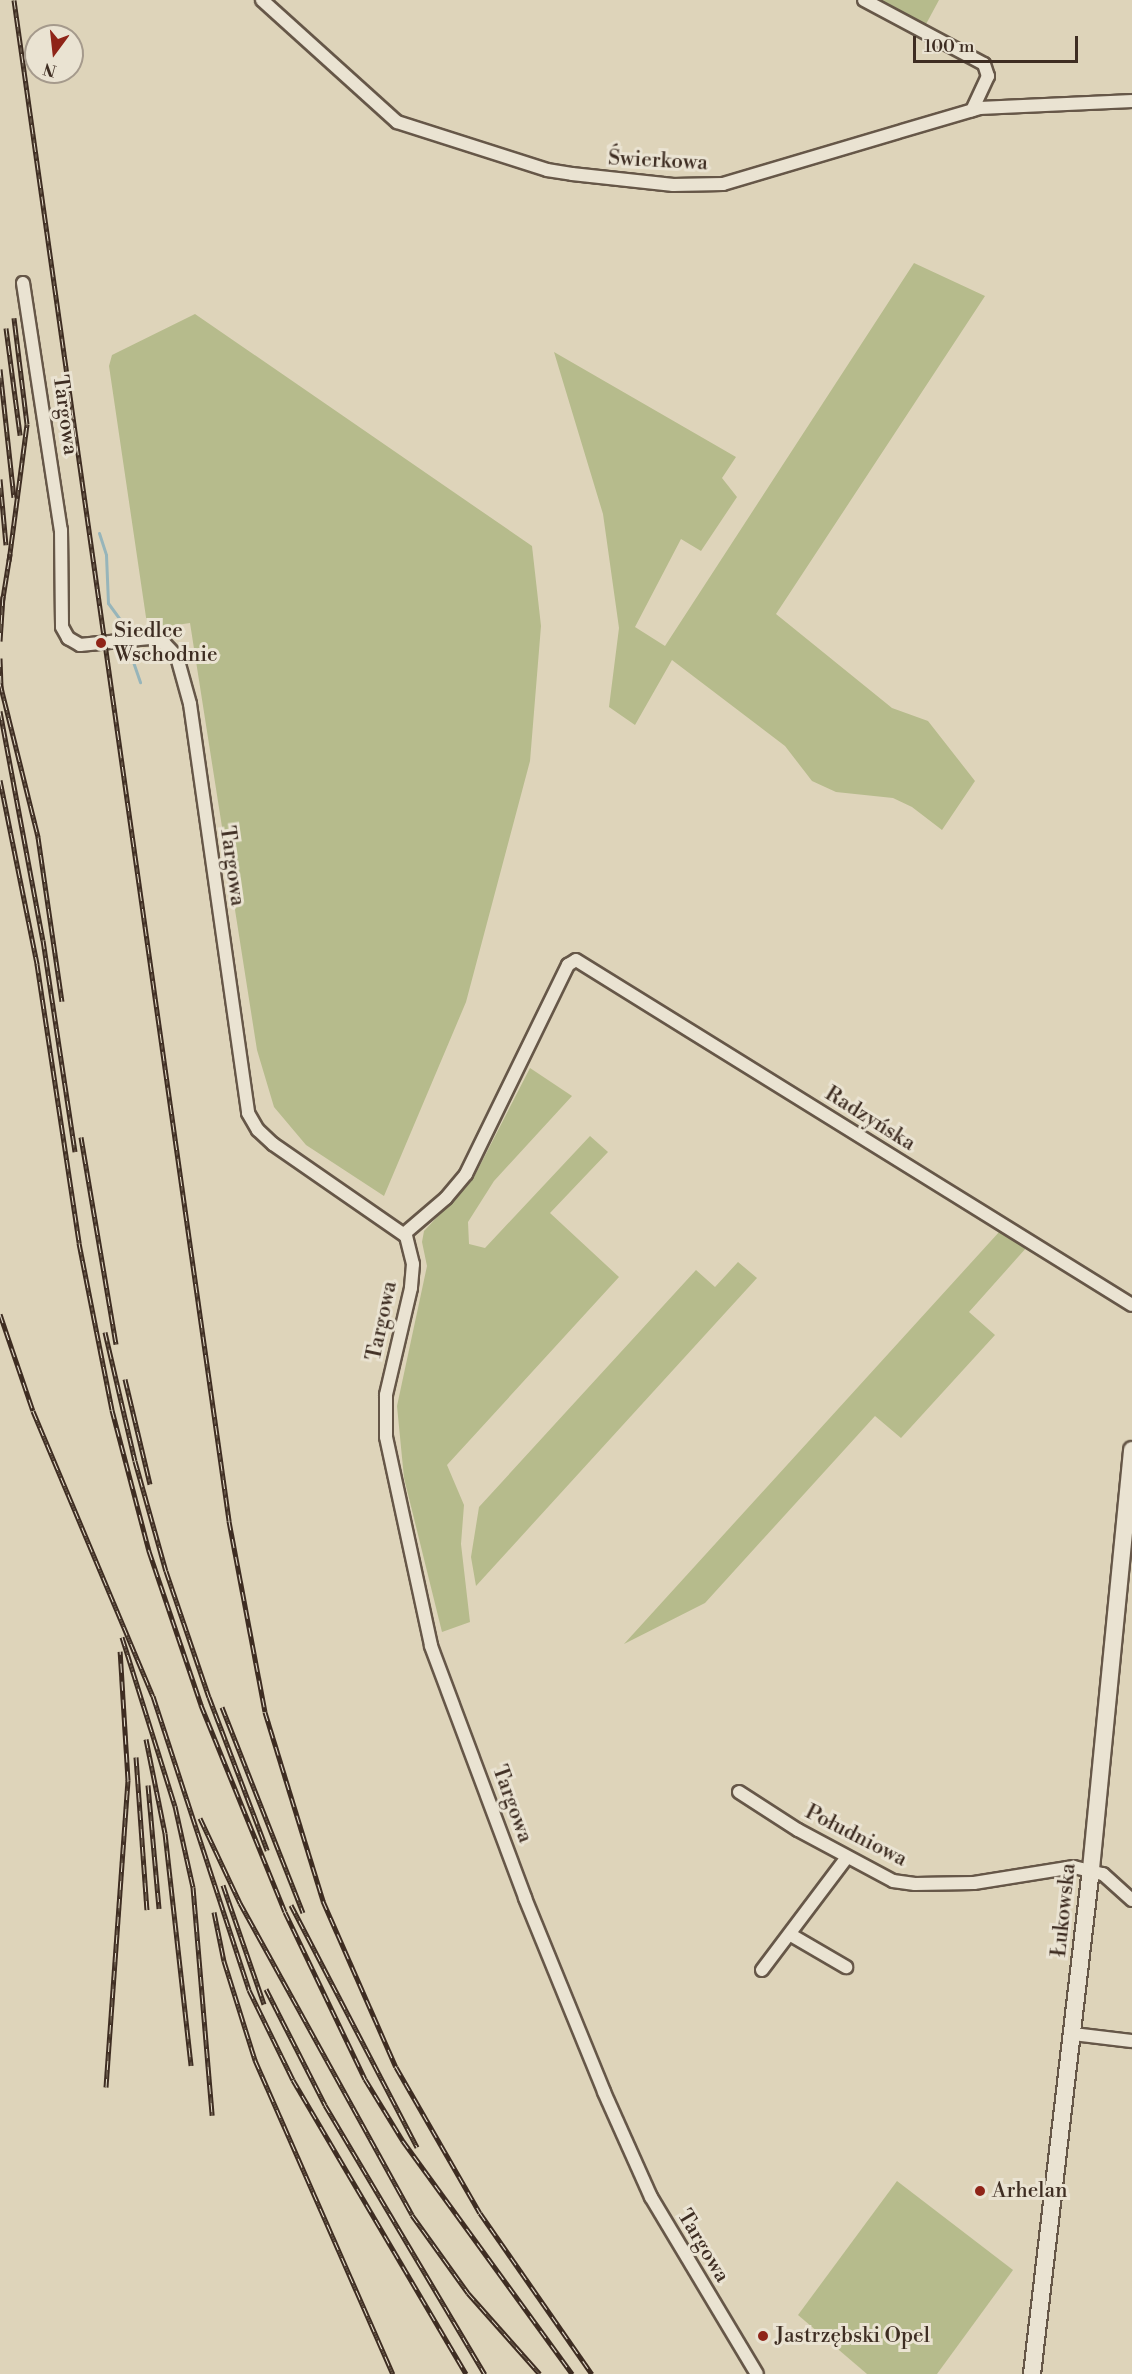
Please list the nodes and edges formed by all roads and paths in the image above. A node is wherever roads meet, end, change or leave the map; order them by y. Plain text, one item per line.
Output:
1 (262, 0) edge
2 (864, 0) edge
3 (1132, 101) edge
4 (972, 110) junction
5 (23, 283) dead end
6 (404, 1234) junction
7 (1132, 1305) edge
8 (1132, 1450) edge
9 (739, 1792) dead end
10 (847, 1857) junction
11 (1091, 1869) junction
12 (1132, 1900) edge
13 (791, 1935) junction
14 (846, 1967) dead end
15 (762, 1970) dead end
16 (1073, 2034) junction
17 (1132, 2041) edge
18 (757, 2374) edge
19 (1032, 2374) edge

1 - 4 street, Świerkowa
2 - 4 street
3 - 4 street, Świerkowa
5 - 6 street, Targowa
6 - 7 street, Radzyńska
6 - 18 street, Targowa
8 - 11 main road, Łukowska
9 - 10 street, Południowa
10 - 11 street, Południowa
10 - 13 street
11 - 12 street
11 - 16 main road, Łukowska
13 - 14 street
13 - 15 street
16 - 17 street
16 - 19 main road, Łukowska

